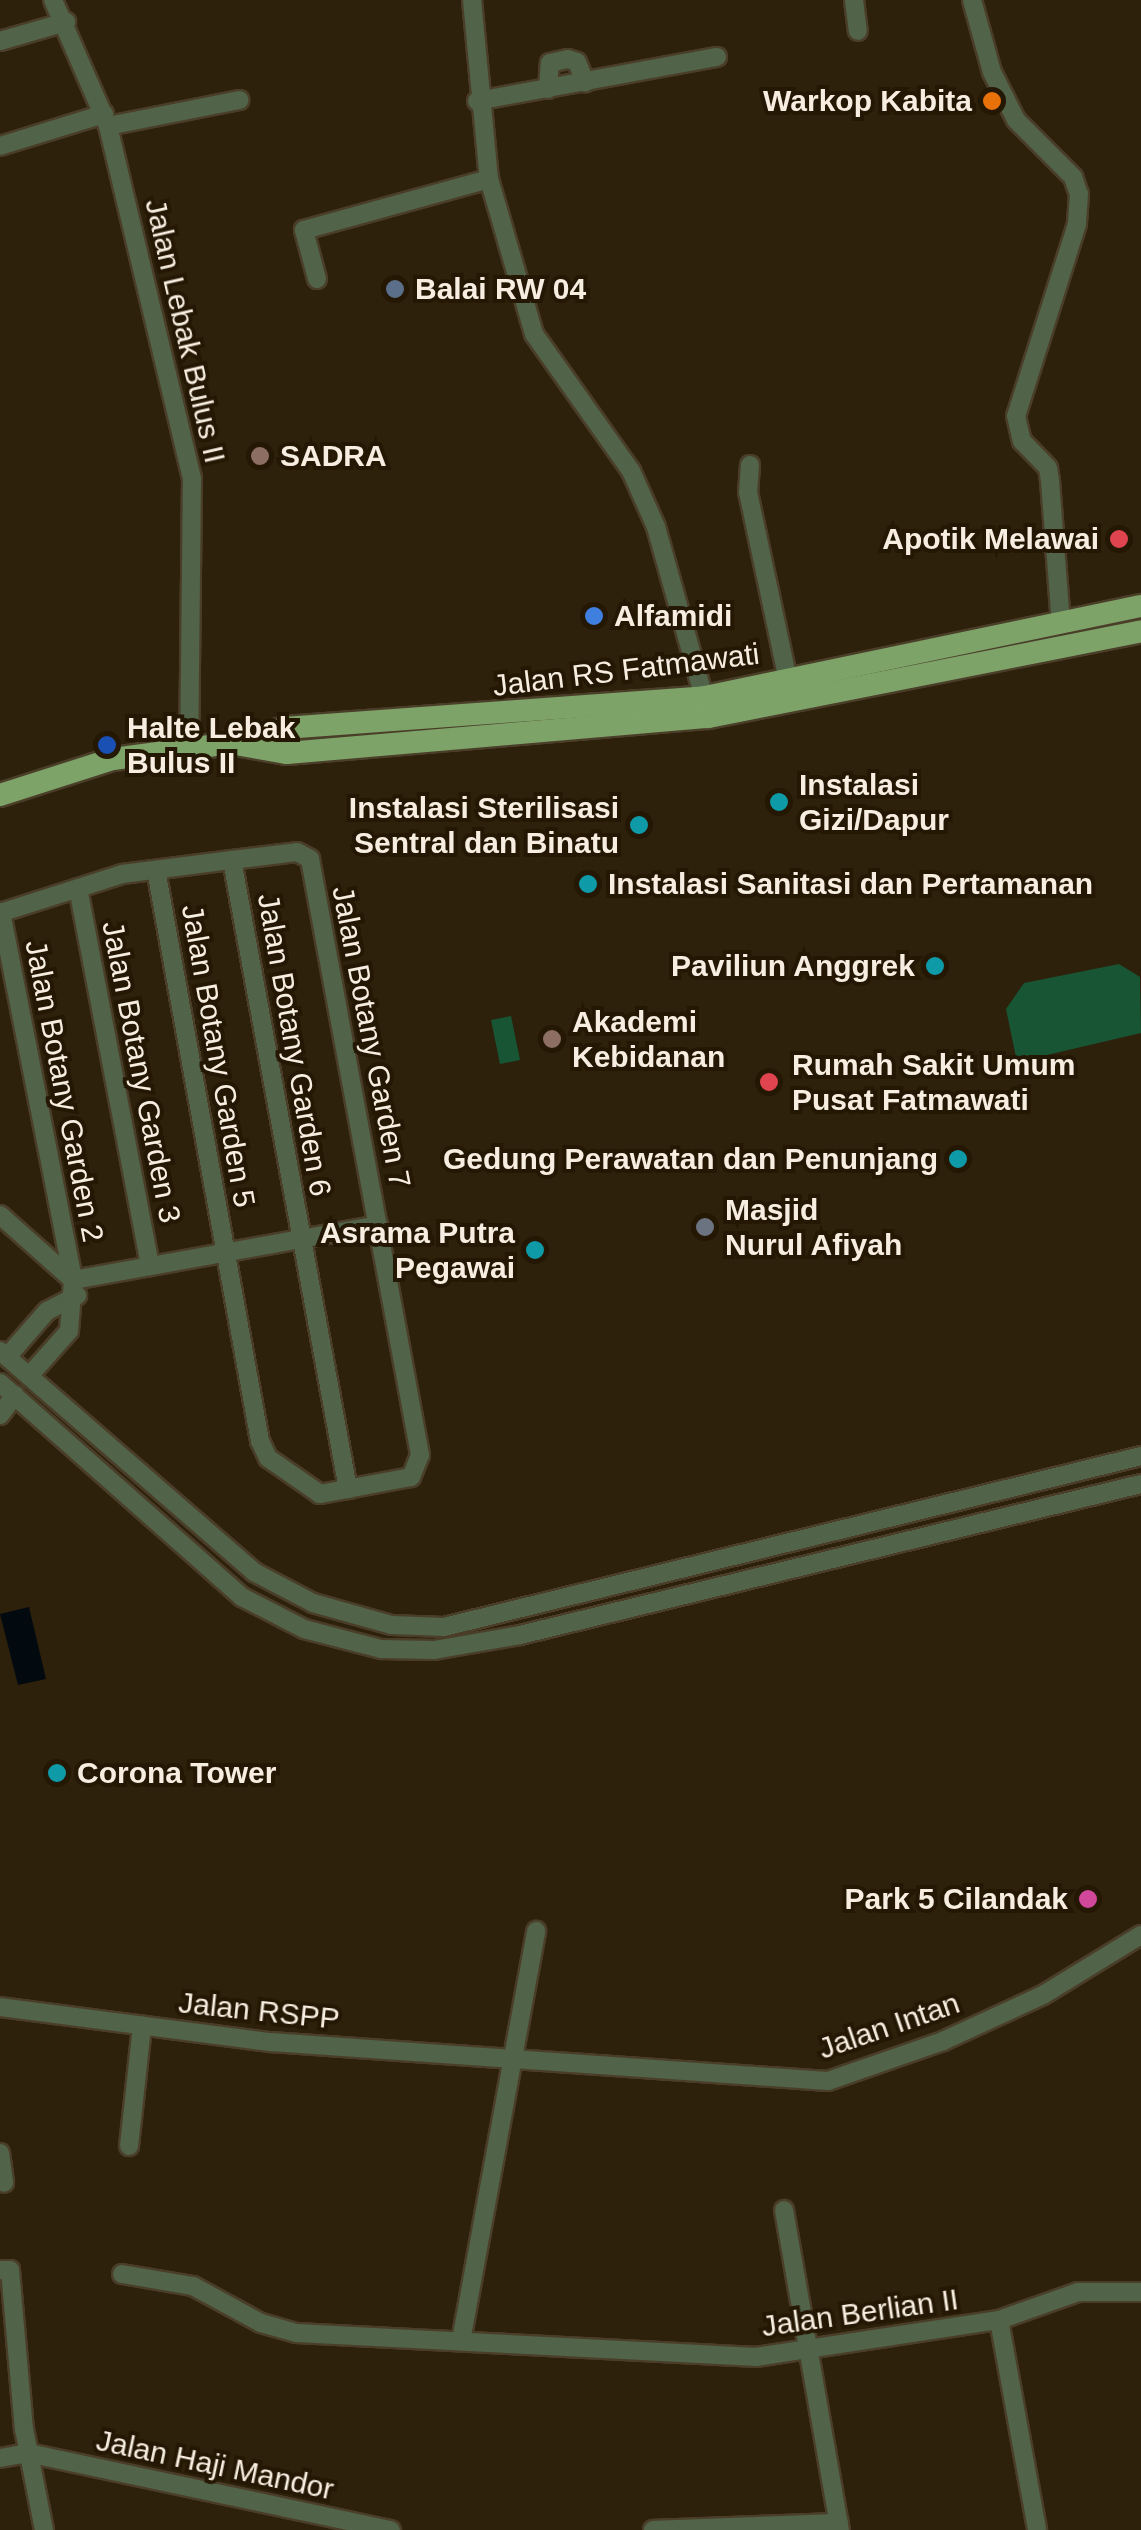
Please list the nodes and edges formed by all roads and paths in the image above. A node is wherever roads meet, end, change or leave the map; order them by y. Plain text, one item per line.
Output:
1 (53, 0) edge
2 (472, 0) edge
3 (854, 0) edge
4 (972, 0) edge
5 (66, 22) junction
6 (858, 31) dead end
7 (0, 42) edge
8 (717, 56) dead end
9 (584, 82) junction
10 (548, 89) junction
11 (240, 100) dead end
12 (478, 101) junction
13 (106, 120) junction
14 (0, 146) edge
15 (489, 178) junction
16 (317, 279) dead end
17 (750, 465) dead end
18 (1141, 606) edge
19 (1061, 623) junction
20 (1141, 631) edge
21 (788, 680) junction
22 (706, 707) junction
23 (189, 748) junction
24 (0, 795) edge
25 (232, 860) junction
26 (156, 870) junction
27 (78, 888) junction
28 (1, 912) edge
29 (0, 1215) edge
30 (378, 1225) junction
31 (302, 1239) junction
32 (225, 1253) junction
33 (150, 1266) junction
34 (75, 1288) junction
35 (3, 1354) edge
36 (29, 1376) junction
37 (7, 1389) edge
38 (0, 1414) edge
39 (1141, 1456) edge
40 (1141, 1484) edge
41 (348, 1489) junction
42 (514, 1610) junction
43 (520, 1635) junction
44 (536, 1931) dead end
45 (1141, 1935) edge
46 (0, 2007) edge
47 (142, 2026) junction
48 (513, 2059) junction
49 (129, 2146) dead end
50 (0, 2153) edge
51 (4, 2183) dead end
52 (784, 2210) dead end
53 (0, 2270) edge
54 (122, 2274) dead end
55 (1141, 2292) edge
56 (998, 2320) junction
57 (461, 2341) junction
58 (810, 2353) junction
59 (28, 2454) junction
60 (0, 2458) edge
61 (840, 2526) edge
62 (694, 2529) edge
63 (44, 2530) edge
64 (391, 2530) edge
65 (653, 2530) edge
66 (1037, 2530) edge

1 - 5 street, Jalan Lebak Bulus II
2 - 12 street
3 - 6 street
4 - 19 street
5 - 7 street
5 - 13 street, Jalan Lebak Bulus II
8 - 9 street
9 - 10 street
9 - 10 street
10 - 12 street
11 - 13 street
12 - 15 street
13 - 14 street
13 - 23 street, Jalan Lebak Bulus II
15 - 16 street
15 - 22 street
17 - 21 street
18 - 19 main road, Jalan RS Fatmawati
19 - 21 main road, Jalan RS Fatmawati
20 - 22 main road, Jalan RS Fatmawati
21 - 22 main road, Jalan RS Fatmawati
22 - 23 main road, Jalan RS Fatmawati
23 - 24 main road, Jalan RS Fatmawati
25 - 26 street
25 - 30 street, Jalan Botany Garden 7
25 - 31 street, Jalan Botany Garden 6
26 - 27 street
26 - 32 street, Jalan Botany Garden 5
27 - 28 street
27 - 33 street, Jalan Botany Garden 3
28 - 34 street, Jalan Botany Garden 2
29 - 34 street
30 - 31 street
30 - 41 street, Jalan Botany Garden 7
31 - 32 street
31 - 41 street, Jalan Botany Garden 6
32 - 33 street
32 - 41 street, Jalan Botany Garden 5
33 - 34 street
34 - 35 street
34 - 36 street
35 - 36 street
36 - 42 street
37 - 38 street
37 - 43 street
39 - 42 street
40 - 43 street
42 - 43 street
44 - 48 street
45 - 48 street, Jalan Intan
46 - 47 street, Jalan RSPP
47 - 48 street, Jalan RSPP
47 - 49 street
48 - 57 street
50 - 51 street
52 - 58 street
53 - 59 street
54 - 57 street, Jalan Berlian II
55 - 56 street, Jalan Berlian II
56 - 58 street, Jalan Berlian II
56 - 66 street
57 - 58 street, Jalan Berlian II
58 - 61 street
59 - 60 street, Jalan Haji Mandor
59 - 63 street
59 - 64 street, Jalan Haji Mandor
61 - 62 street
62 - 65 street

